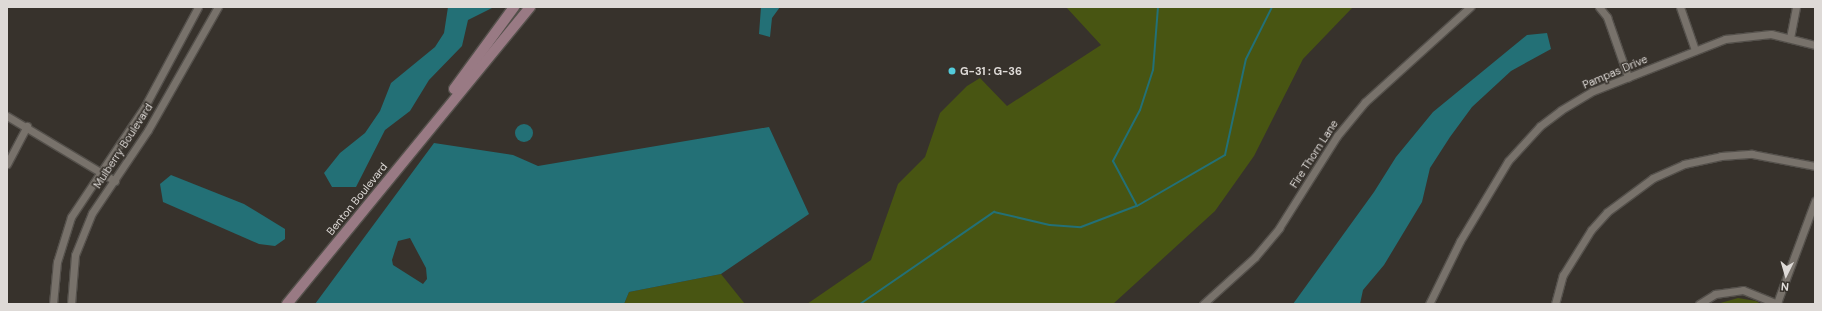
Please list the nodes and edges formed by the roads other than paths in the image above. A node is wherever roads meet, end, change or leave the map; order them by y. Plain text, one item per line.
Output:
1 (198, 7) edge
2 (218, 7) edge
3 (514, 7) edge
4 (530, 7) edge
5 (1470, 7) edge
6 (1599, 7) edge
7 (1680, 7) edge
8 (1796, 7) edge
9 (1790, 38) junction
10 (1815, 45) edge
11 (1695, 50) junction
12 (1628, 77) junction
13 (444, 109) junction
14 (7, 116) edge
15 (27, 126) junction
16 (7, 164) edge
17 (1815, 166) edge
18 (100, 173) junction
19 (115, 181) junction
20 (1815, 201) edge
21 (53, 304) edge
22 (71, 304) edge
23 (287, 304) edge
24 (1203, 304) edge
25 (1429, 304) edge
26 (1555, 304) edge
27 (1699, 304) edge
28 (1777, 304) edge

1 - 18 street, Mulberry Boulevard
2 - 19 street, Mulberry Boulevard
3 - 13 street, Benton Boulevard
4 - 13 street, Benton Boulevard
5 - 24 street, Fire Thorn Lane
6 - 12 street
7 - 11 street
8 - 9 street
9 - 10 street, Pampas Drive
9 - 11 street, Pampas Drive
11 - 12 street, Pampas Drive
12 - 25 street, Pampas Drive
13 - 23 street, Benton Boulevard
14 - 15 street
15 - 16 street
15 - 18 street
17 - 26 street
18 - 19 street
18 - 21 street, Mulberry Boulevard
19 - 22 street, Mulberry Boulevard
20 - 28 street
27 - 28 street

